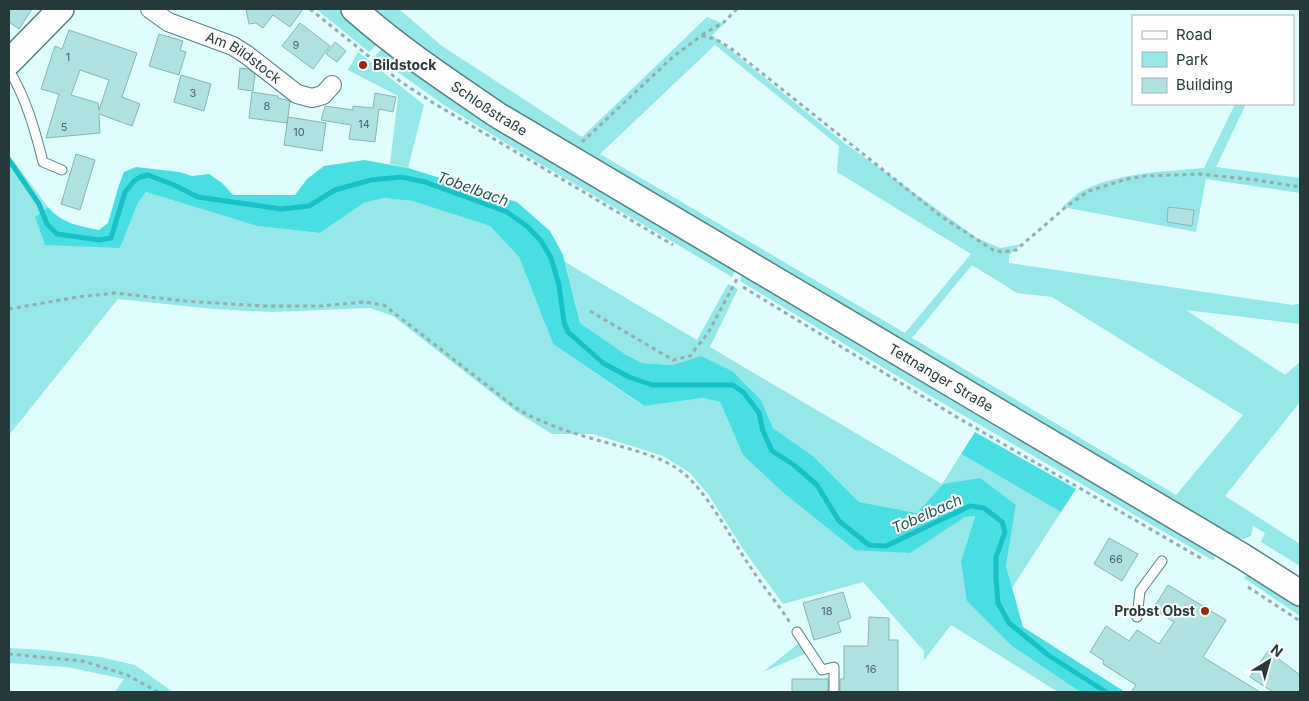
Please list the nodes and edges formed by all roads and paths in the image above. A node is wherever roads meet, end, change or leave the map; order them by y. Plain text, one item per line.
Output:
1 (61, 9) edge
2 (150, 9) edge
3 (354, 9) edge
4 (738, 9) edge
5 (701, 36) junction
6 (9, 62) edge
7 (9, 70) edge
8 (332, 86) dead end
9 (575, 162) junction
10 (62, 170) dead end
11 (1300, 187) edge
12 (735, 282) dead end
13 (9, 309) edge
14 (590, 311) dead end
15 (1188, 551) dead end
16 (1162, 561) dead end
17 (1205, 561) dead end
18 (1246, 586) dead end
19 (1300, 593) edge
20 (1137, 617) dead end
21 (1300, 621) edge
22 (797, 632) joint
23 (9, 654) edge
24 (158, 692) edge
25 (834, 692) edge

1 - 6 main road
2 - 8 street, Am Bildstock
3 - 9 main road, Schloßstraße
4 - 5 path
5 - 9 path
5 - 11 path
7 - 10 lane
9 - 19 main road, Tettnanger Straße
12 - 14 path
13 - 22 path
15 - 17 path
16 - 20 lane
18 - 21 path
22 - 25 lane
23 - 24 path

